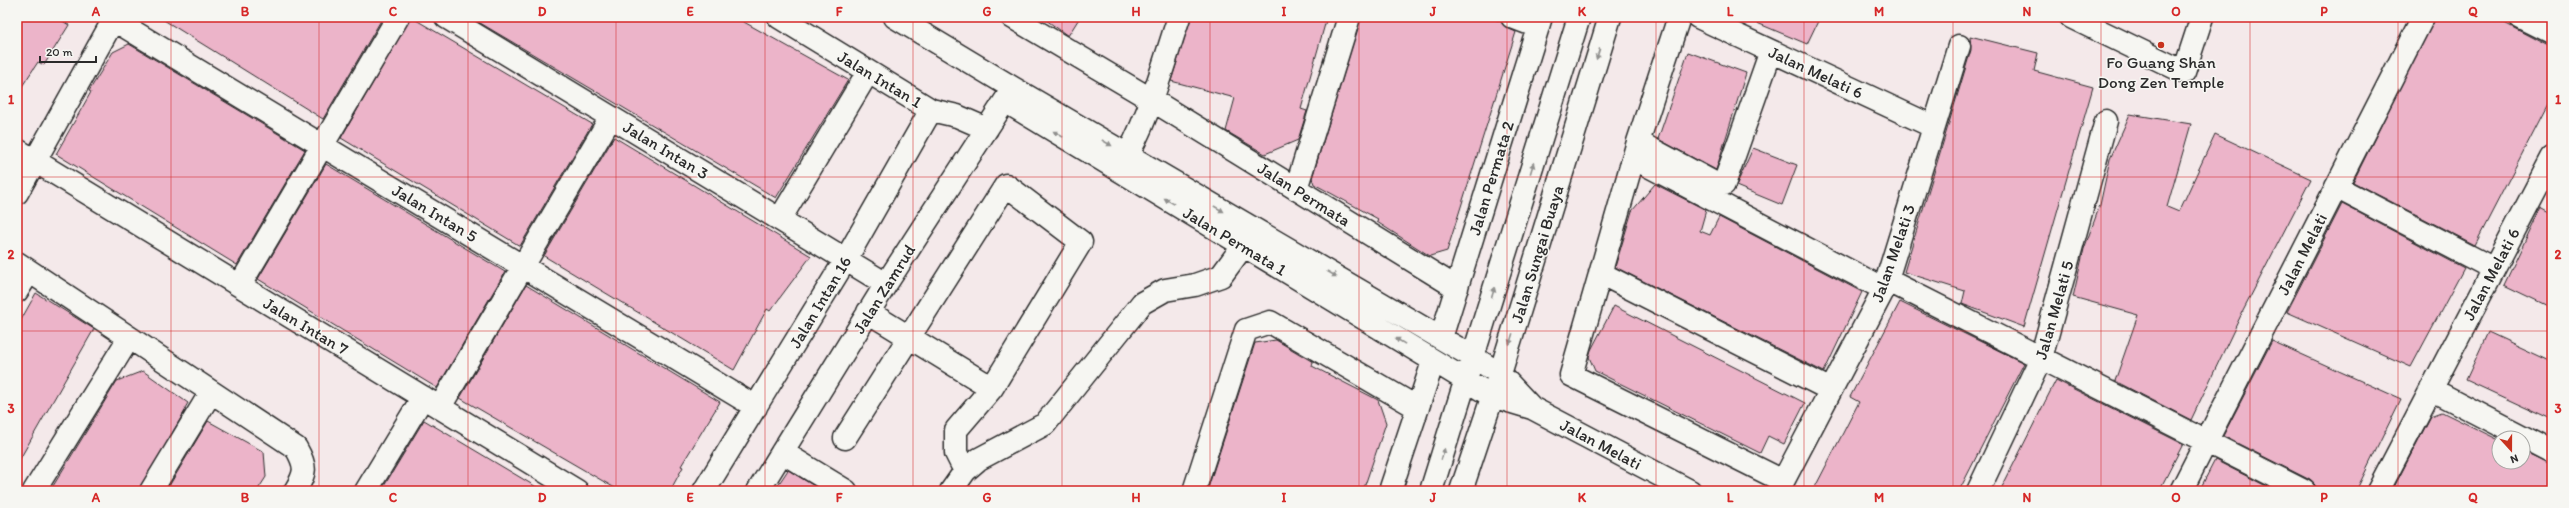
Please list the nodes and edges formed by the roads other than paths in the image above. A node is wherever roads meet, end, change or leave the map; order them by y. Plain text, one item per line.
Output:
1 (398, 17) edge
2 (446, 17) edge
3 (779, 17) edge
4 (895, 17) edge
5 (1012, 17) edge
6 (1179, 17) edge
7 (1349, 17) edge
8 (1512, 17) edge
9 (1579, 17) edge
10 (1610, 17) edge
11 (1679, 17) edge
12 (1698, 17) edge
13 (2071, 17) edge
14 (2202, 17) edge
15 (2423, 17) edge
16 (2520, 17) edge
17 (112, 18) edge
18 (1540, 22) edge
19 (2552, 33) edge
20 (1959, 46) dead end
21 (1771, 51) junction
22 (868, 72) junction
23 (1009, 95) junction
24 (1152, 100) junction
25 (931, 110) junction
26 (612, 117) junction
27 (2106, 121) dead end
28 (1934, 128) junction
29 (987, 129) junction
30 (323, 146) junction
31 (1636, 150) junction
32 (26, 155) edge
33 (2552, 158) edge
34 (1123, 163) junction
35 (2546, 186) edge
36 (2336, 187) junction
37 (1296, 188) junction
38 (17, 193) edge
39 (780, 219) junction
40 (1248, 237) junction
41 (846, 259) junction
42 (523, 266) junction
43 (23, 268) edge
44 (2494, 269) junction
45 (1600, 273) junction
46 (886, 284) junction
47 (240, 285) junction
48 (1886, 285) junction
49 (1457, 288) junction
50 (17, 291) edge
51 (868, 312) junction
52 (908, 336) junction
53 (129, 338) junction
54 (1441, 338) junction
55 (1473, 357) junction
56 (2042, 358) junction
57 (1433, 362) junction
58 (1500, 374) junction
59 (1466, 380) junction
60 (992, 388) junction
61 (2431, 389) junction
62 (1831, 390) junction
63 (211, 392) junction
64 (1492, 396) junction
65 (431, 402) junction
66 (756, 407) junction
67 (1418, 408) junction
68 (1532, 408) junction
69 (845, 438) dead end
70 (2206, 441) junction
71 (782, 452) junction
72 (2552, 452) edge
73 (965, 471) junction
74 (1781, 486) edge
75 (34, 491) edge
76 (151, 491) edge
77 (295, 491) edge
78 (366, 491) edge
79 (577, 491) edge
80 (704, 491) edge
81 (758, 491) edge
82 (846, 491) edge
83 (951, 491) edge
84 (1194, 491) edge
85 (1390, 491) edge
86 (1431, 491) edge
87 (1461, 491) edge
88 (1690, 491) edge
89 (1978, 491) edge
90 (2181, 491) edge
91 (2304, 491) edge
92 (2378, 491) edge

1 - 30 street
2 - 26 street, Jalan Intan 3
3 - 22 street, Jalan Intan 1
4 - 23 street, Jalan Permata 1
5 - 24 street
6 - 24 street
7 - 37 street
8 - 18 street
55 -> 9 street, Jalan Sungai Buaya
10 -> 58 street, Jalan Sungai Buaya
11 - 31 street
12 - 21 street, Jalan Melati 6
13 - 14 street
15 - 36 street, Jalan Melati
16 - 19 street
17 - 30 street, Jalan Intan 5
17 - 32 street
18 - 49 street, Jalan Permata 2
20 - 28 street, Jalan Melati 3
21 - 28 street, Jalan Melati 6
21 - 31 street
22 - 25 street, Jalan Intan 1
22 - 39 street
23 - 29 street, Jalan Zamrud
23 - 34 street, Jalan Permata 1
24 - 34 street
24 - 37 street, Jalan Permata
25 - 29 street, Jalan Intan 1
25 - 41 street, Jalan Intan 16
26 - 39 street, Jalan Intan 3
26 - 42 street
27 - 56 street, Jalan Melati 5
28 - 48 street, Jalan Melati 3
29 - 46 street, Jalan Zamrud
30 - 42 street, Jalan Intan 5
30 - 47 street
31 - 45 street
31 - 48 street
32 - 38 street
32 - 47 street, Jalan Intan 7
33 - 35 street, Jalan Melati 6
34 - 40 street, Jalan Permata 1
35 - 44 street, Jalan Melati 6
36 - 44 street
36 - 70 street, Jalan Melati
37 - 49 street, Jalan Permata
39 - 41 street, Jalan Intan 3
40 -> 54 street, Jalan Permata 1
57 -> 40 street, Jalan Permata 1
40 - 73 street
41 - 46 street, Jalan Intan 3
41 - 66 street, Jalan Intan 16
42 - 65 street
42 - 66 street, Jalan Intan 5
43 - 50 street
43 - 53 street
44 - 61 street, Jalan Melati 6
45 - 62 street
45 - 74 street
46 - 51 street, Jalan Zamrud
47 - 65 street, Jalan Intan 7
48 - 56 street
48 - 62 street, Jalan Melati 3
49 - 54 street, Jalan Permata 2
51 - 52 street
51 - 71 street, Jalan Zamrud
52 - 60 street
52 - 60 street
52 - 69 street
53 - 63 street
53 - 75 street
54 - 55 street, Jalan Permata 1
55 - 58 street, Jalan Melati
55 - 59 street, Jalan Sungai Buaya
56 - 70 street
56 - 89 street, Jalan Melati 5
57 - 59 street, Jalan Permata 1
57 - 67 street
58 - 64 street, Jalan Sungai Buaya
58 - 68 street, Jalan Melati
59 - 64 street, Jalan Melati
86 -> 59 street, Jalan Sungai Buaya
60 - 73 street
61 - 72 street
61 - 92 street, Jalan Melati 6
62 - 74 street, Jalan Melati 3
63 - 76 street
63 - 77 street
64 - 68 street, Jalan Melati
64 - 87 street, Jalan Sungai Buaya
65 - 78 street
65 - 79 street, Jalan Intan 7
66 - 80 street, Jalan Intan 16
67 - 84 street
67 - 85 street
68 - 88 street, Jalan Melati
70 - 90 street, Jalan Melati
70 - 91 street
71 - 81 street, Jalan Zamrud
71 - 82 street
73 - 83 street

